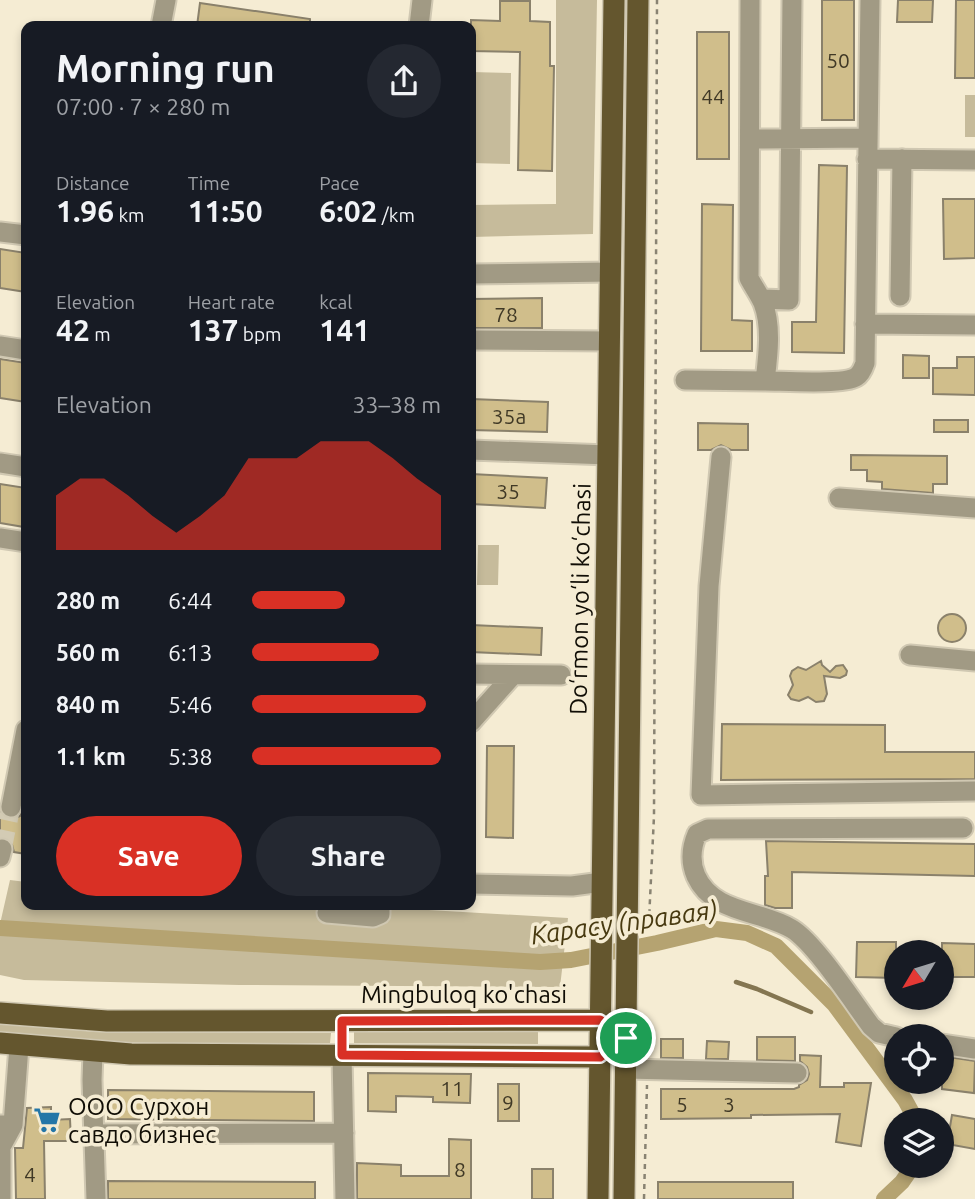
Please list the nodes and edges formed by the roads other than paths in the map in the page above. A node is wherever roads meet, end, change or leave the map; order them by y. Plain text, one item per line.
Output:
1 (166, 0) edge
2 (422, 0) edge
3 (614, 0) edge
4 (638, 0) edge
5 (750, 0) edge
6 (792, 0) edge
7 (870, 0) edge
8 (162, 21) edge
9 (420, 21) edge
10 (867, 138) junction
11 (750, 139) junction
12 (791, 139) junction
13 (867, 159) junction
14 (902, 159) junction
15 (975, 160) edge
16 (0, 232) edge
17 (21, 234) edge
18 (610, 272) junction
19 (476, 274) edge
20 (900, 296) dead end
21 (762, 299) junction
22 (865, 324) junction
23 (975, 325) edge
24 (476, 340) edge
25 (609, 341) junction
26 (0, 346) edge
27 (21, 349) edge
28 (685, 380) dead end
29 (765, 381) junction
30 (476, 450) edge
31 (608, 455) junction
32 (721, 457) dead end
33 (0, 463) edge
34 (21, 466) edge
35 (839, 498) dead end
36 (975, 508) edge
37 (0, 538) edge
38 (21, 541) edge
39 (910, 655) dead end
40 (975, 661) edge
41 (476, 674) edge
42 (513, 675) junction
43 (561, 675) dead end
44 (476, 716) edge
45 (21, 756) edge
46 (975, 791) edge
47 (11, 807) tunnel mouth
48 (963, 828) dead end
49 (602, 882) junction
50 (476, 884) edge
51 (380, 910) edge
52 (327, 913) dead end
53 (0, 1013) edge
54 (600, 1020) junction
55 (342, 1021) junction
56 (884, 1033) edge
57 (626, 1038) junction
58 (9, 1044) edge
59 (954, 1046) edge
60 (975, 1049) edge
61 (93, 1052) junction
62 (342, 1055) junction
63 (600, 1057) junction
64 (625, 1069) junction
65 (797, 1073) dead end
66 (6, 1125) edge
67 (344, 1133) junction
68 (93, 1134) junction
69 (1, 1199) edge
70 (96, 1199) edge
71 (345, 1199) edge
72 (598, 1199) edge
73 (624, 1199) edge

1 - 8 street
2 - 9 street
3 - 18 main road, Do‘rmon yo‘li ko‘chasi
4 - 57 main road, Do‘rmon yo‘li ko‘chasi
5 - 11 street
6 - 12 street
7 - 10 street
10 - 12 street
10 - 13 street
11 - 12 street
11 - 21 street
12 - 21 street
13 - 14 street
13 - 22 street
14 - 15 street
14 - 20 street
16 - 17 street
18 - 19 street
18 - 25 main road, Do‘rmon yo‘li ko‘chasi
21 - 29 street
22 - 23 street
22 - 29 street
24 - 25 street
25 - 31 main road, Do‘rmon yo‘li ko‘chasi
26 - 27 street
28 - 29 street
30 - 31 street
31 - 49 main road, Do‘rmon yo‘li ko‘chasi
32 - 46 street
33 - 34 street
35 - 36 street
37 - 38 street
39 - 40 street
41 - 42 street
42 - 43 street
42 - 44 street
45 - 47 street
48 - 56 street
49 - 50 street
49 - 54 main road, Do‘rmon yo‘li ko‘chasi
51 - 52 street
53 - 55 main road, Mingbuloq ko'chasi
54 - 55 main road, Mingbuloq ko'chasi
54 - 57 main road, Mingbuloq ko'chasi
54 - 63 main road, Do‘rmon yo‘li ko‘chasi
55 - 62 main road
57 - 63 main road
57 - 64 main road, Do‘rmon yo‘li ko‘chasi
58 - 61 main road
58 - 66 street
59 - 60 street
61 - 62 main road
61 - 68 street
62 - 63 main road
62 - 67 street
63 - 72 main road, Do‘rmon yo‘li ko‘chasi
64 - 65 street
64 - 73 main road, Do‘rmon yo‘li ko‘chasi
66 - 69 street
67 - 68 street
67 - 71 street
68 - 70 street

